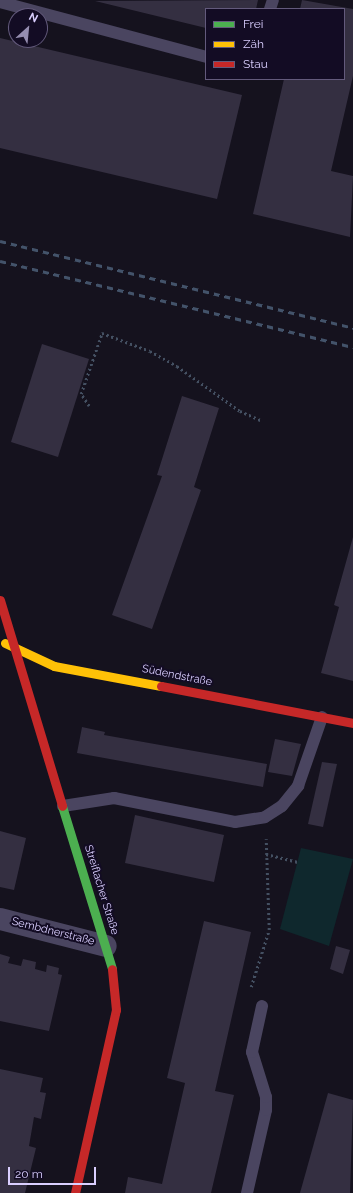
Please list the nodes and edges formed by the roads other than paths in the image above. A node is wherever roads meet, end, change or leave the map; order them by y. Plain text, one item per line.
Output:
1 (0, 2) edge
2 (205, 57) edge
3 (0, 600) edge
4 (0, 641) edge
5 (14, 646) junction
6 (322, 717) junction
7 (353, 723) edge
8 (63, 806) junction
9 (0, 919) edge
10 (106, 946) junction
11 (262, 1006) road end
12 (75, 1193) edge
13 (246, 1193) edge

1 - 2 lane
3 - 5 street, Streiflacher Straße
4 - 5 street, Südendstraße
5 - 6 street, Südendstraße
5 - 8 street, Streiflacher Straße
6 - 7 street, Südendstraße
6 - 8 lane
8 - 10 street, Streiflacher Straße
9 - 10 street, Sembdnerstraße
10 - 12 street, Streiflacher Straße
11 - 13 lane

